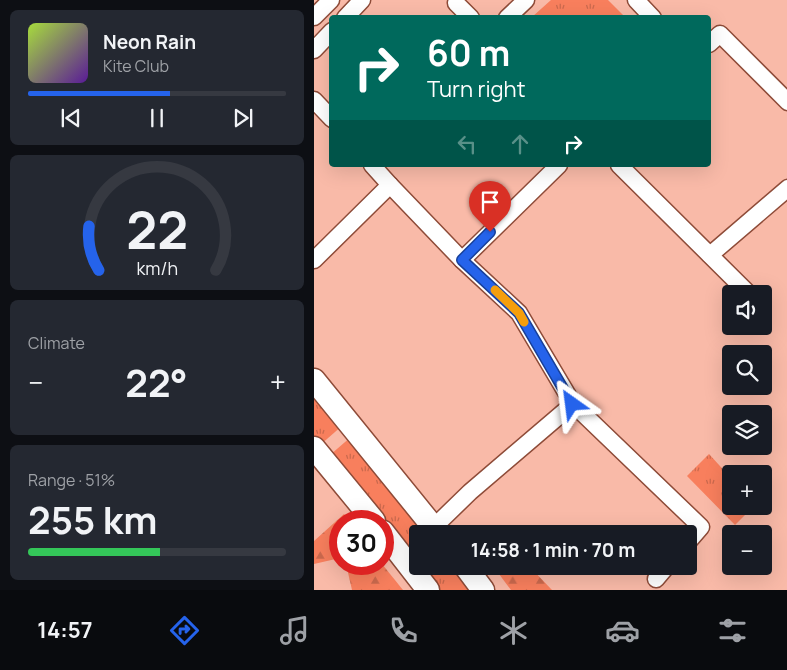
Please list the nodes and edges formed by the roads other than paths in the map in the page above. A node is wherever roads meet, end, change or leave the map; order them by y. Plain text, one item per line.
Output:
1 (331, 0) edge
2 (362, 0) edge
3 (526, 0) edge
4 (636, 0) edge
5 (456, 3) dead end
6 (348, 15) edge
7 (468, 15) edge
8 (510, 15) edge
9 (650, 15) edge
10 (314, 17) edge
11 (329, 35) edge
12 (711, 42) edge
13 (314, 50) edge
14 (314, 100) edge
15 (787, 102) edge
16 (329, 116) edge
17 (374, 167) edge
18 (558, 167) edge
19 (622, 167) edge
20 (390, 185) junction
21 (787, 188) edge
22 (710, 255) junction
23 (314, 260) edge
24 (462, 260) junction
25 (740, 285) edge
26 (314, 380) edge
27 (572, 404) junction
28 (314, 448) edge
29 (365, 510) edge
30 (433, 525) edge
31 (441, 525) edge
32 (697, 532) edge
33 (394, 546) edge
34 (472, 575) edge
35 (659, 575) edge
36 (656, 579) dead end
37 (428, 590) edge
38 (483, 590) edge

1 - 10 street
2 - 6 street
3 - 8 street
4 - 9 street
5 - 7 street
11 - 13 street
12 - 15 street
14 - 16 street
17 - 20 street
18 - 24 street
19 - 22 street
20 - 23 street
20 - 24 street
21 - 22 street
22 - 25 street
24 - 27 street
26 - 30 street
27 - 31 street
27 - 32 street
28 - 29 street
33 - 37 street
34 - 38 street
35 - 36 street

